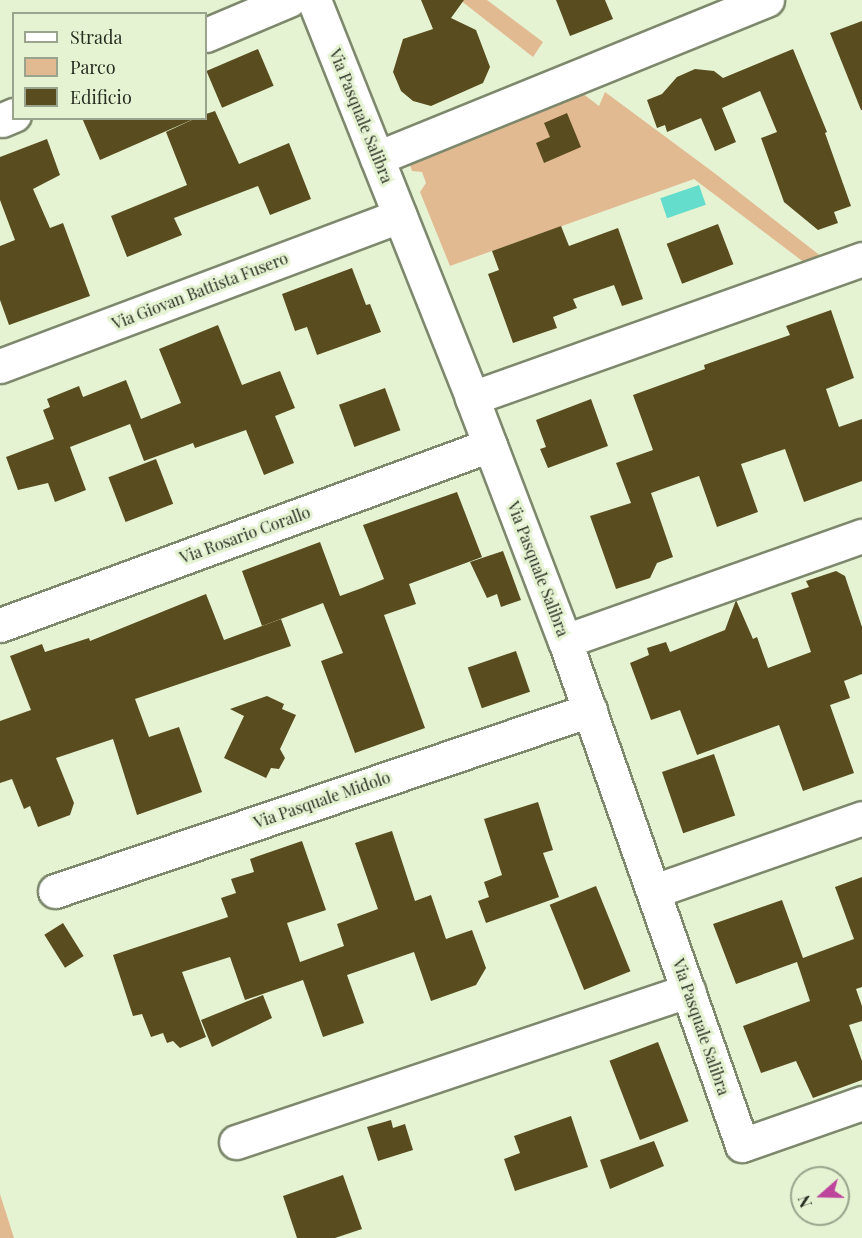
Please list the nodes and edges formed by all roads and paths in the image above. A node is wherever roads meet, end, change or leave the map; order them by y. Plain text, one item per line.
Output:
1 (289, 0) edge
2 (314, 0) edge
3 (767, 0) edge
4 (207, 35) edge
5 (377, 158) junction
6 (400, 216) junction
7 (862, 259) edge
8 (0, 366) edge
9 (472, 398) junction
10 (490, 445) junction
11 (862, 536) edge
12 (0, 625) edge
13 (565, 641) junction
14 (590, 710) junction
15 (862, 818) edge
16 (54, 891) dead end
17 (654, 891) junction
18 (688, 991) junction
19 (862, 1103) edge
20 (236, 1142) dead end

1 - 4 street
2 - 5 street, Via Pasquale Salibra
3 - 5 street
5 - 6 street, Via Pasquale Salibra
6 - 8 street, Via Giovan Battista Fusero
6 - 9 street, Via Pasquale Salibra
7 - 9 street
9 - 10 street, Via Pasquale Salibra
10 - 12 street, Via Rosario Corallo
10 - 13 street, Via Pasquale Salibra
11 - 13 street
13 - 14 street, Via Pasquale Salibra
14 - 16 street, Via Pasquale Midolo
14 - 17 street, Via Pasquale Salibra
15 - 17 street
17 - 18 street, Via Pasquale Salibra
18 - 19 street, Via Pasquale Salibra
18 - 20 street

